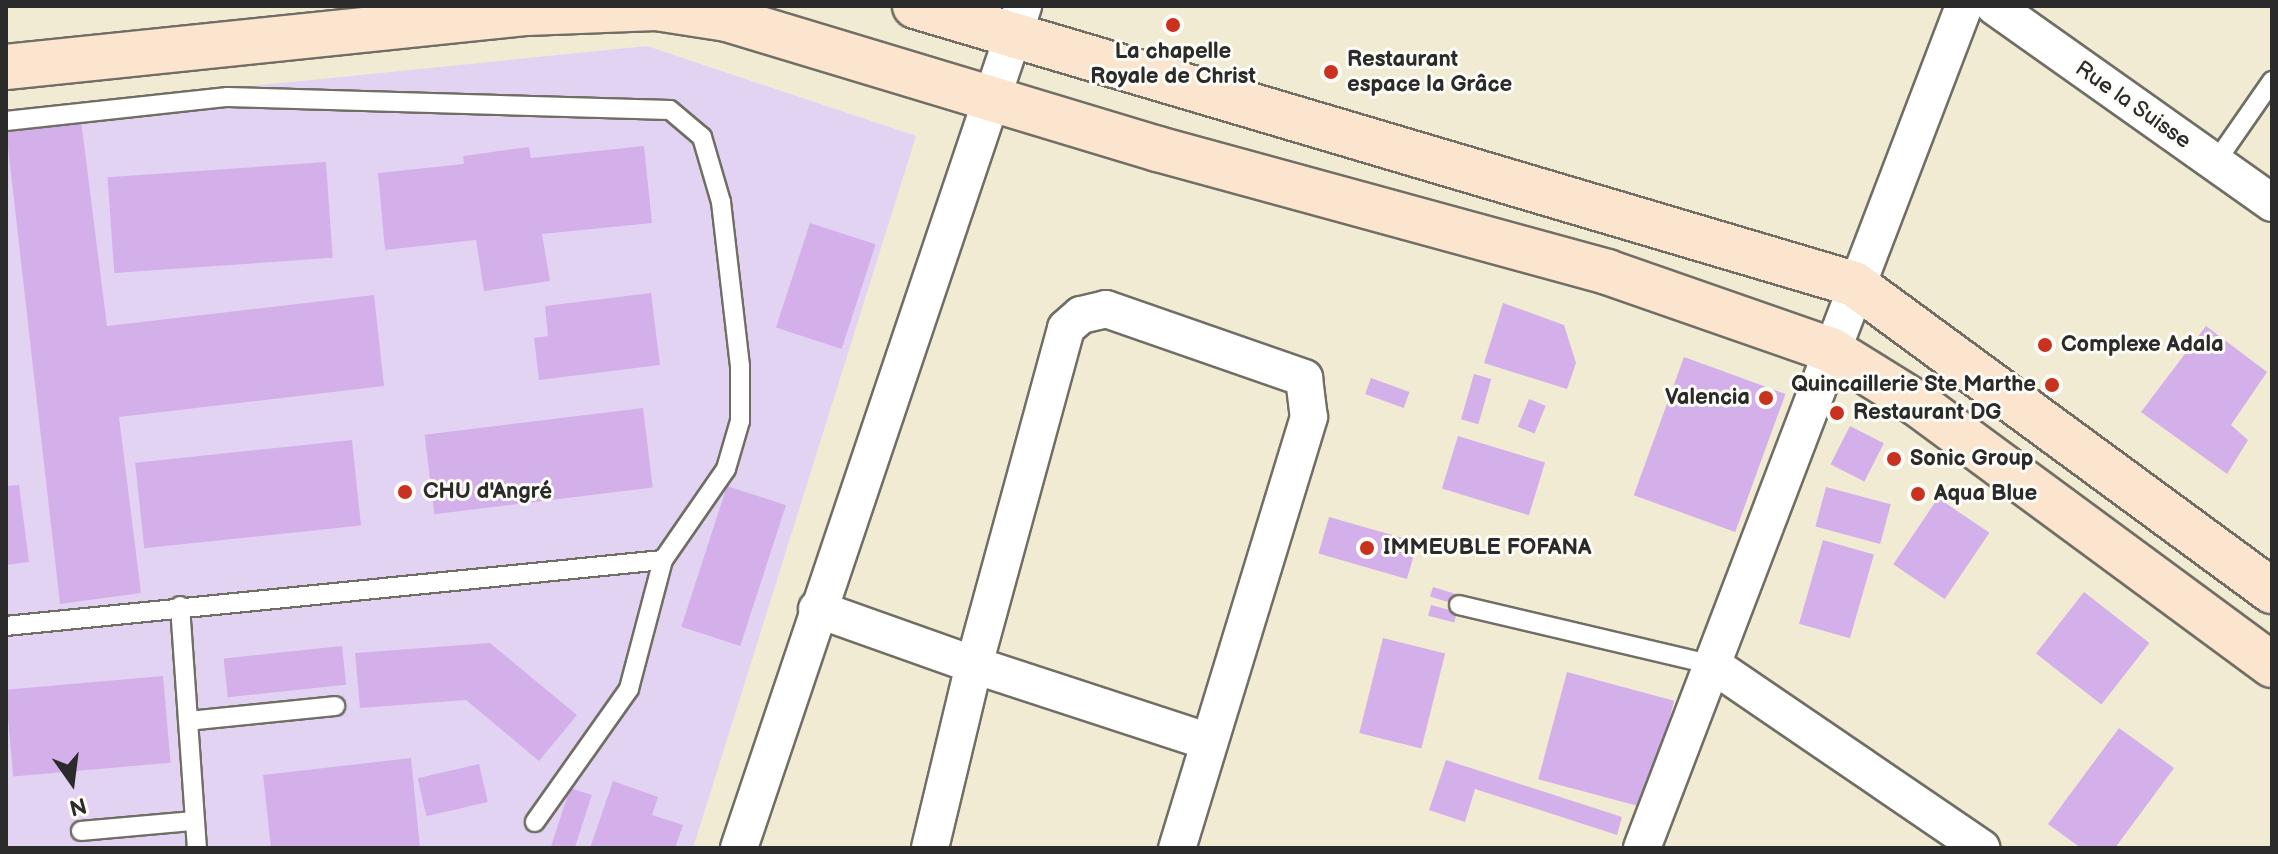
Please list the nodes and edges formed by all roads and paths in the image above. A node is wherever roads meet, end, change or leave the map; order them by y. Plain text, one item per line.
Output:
1 (915, 6) edge
2 (1964, 6) edge
3 (1994, 6) edge
4 (428, 14) edge
5 (1018, 22) edge
6 (6, 67) edge
7 (2272, 81) edge
8 (992, 98) junction
9 (6, 121) edge
10 (2215, 163) junction
11 (2272, 203) edge
12 (1854, 284) junction
13 (1831, 350) junction
14 (663, 560) junction
15 (2272, 591) edge
16 (1459, 605) dead end
17 (180, 606) junction
18 (817, 609) junction
19 (6, 626) edge
20 (974, 665) junction
21 (1713, 665) junction
22 (2272, 665) edge
23 (335, 706) dead end
24 (188, 721) junction
25 (1209, 742) junction
26 (194, 821) junction
27 (535, 822) dead end
28 (81, 831) dead end
29 (197, 848) edge
30 (739, 848) edge
31 (930, 848) edge
32 (1177, 848) edge
33 (1642, 848) edge
34 (1981, 848) edge

1 - 5 main road
2 - 12 street
3 - 10 street, Rue la Suisse
4 - 6 main road
4 - 8 main road
5 - 8 street
5 - 12 main road
7 - 10 lane
8 - 13 main road
8 - 18 street
9 - 14 lane
10 - 11 street, Rue la Suisse
12 - 13 street
12 - 15 main road
13 - 21 street
13 - 22 main road
14 - 17 lane
14 - 27 lane
16 - 21 lane
17 - 19 lane
17 - 24 lane
18 - 20 street
18 - 30 street
20 - 25 street
20 - 25 street
20 - 31 street
21 - 33 street
21 - 34 street
23 - 24 lane
24 - 26 lane
25 - 32 street
26 - 28 lane
26 - 29 lane

